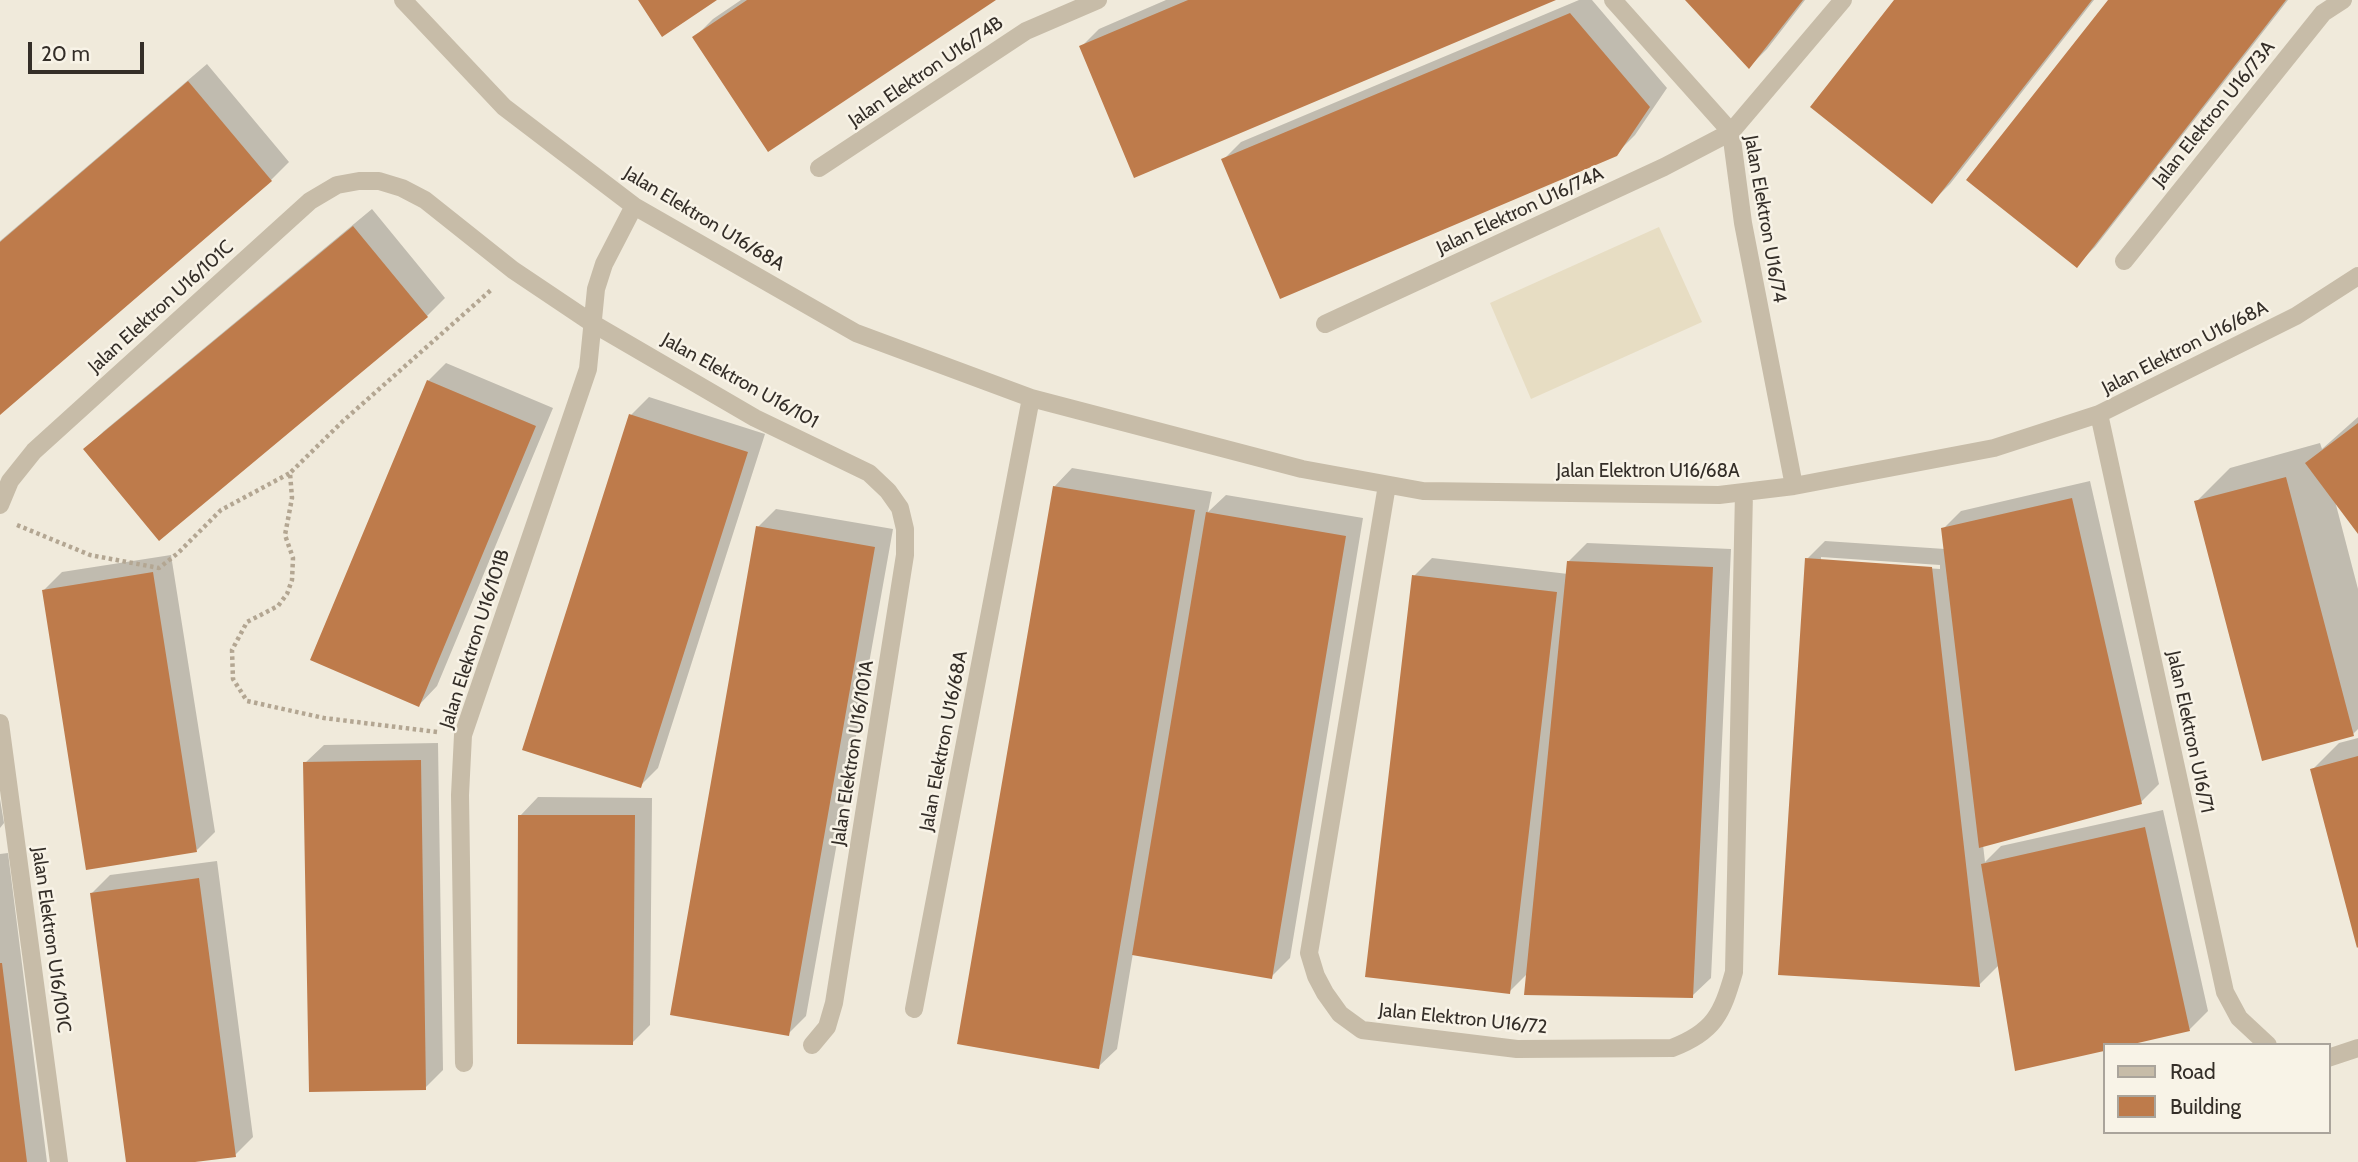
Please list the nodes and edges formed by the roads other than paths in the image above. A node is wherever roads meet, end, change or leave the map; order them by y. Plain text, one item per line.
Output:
1 (403, 0) edge
2 (1098, 0) edge
3 (1613, 0) edge
4 (1843, 0) edge
5 (2343, 0) edge
6 (1731, 132) junction
7 (819, 168) dead end
8 (379, 181) joint
9 (634, 206) junction
10 (2124, 261) dead end
11 (2358, 276) edge
12 (592, 323) junction
13 (1325, 324) dead end
14 (1031, 398) junction
15 (2099, 414) junction
16 (869, 473) joint
17 (1387, 485) junction
18 (1794, 486) junction
19 (1744, 492) junction
20 (0, 505) edge
21 (0, 723) edge
22 (914, 1009) dead end
23 (2266, 1043) edge
24 (812, 1045) dead end
25 (2358, 1048) edge
26 (2330, 1057) edge
27 (464, 1063) dead end
28 (60, 1162) edge

1 - 9 street, Jalan Elektron U16/68A
2 - 7 street, Jalan Elektron U16/74B
3 - 6 street, Jalan Elektron U16/74
4 - 6 street
5 - 10 street, Jalan Elektron U16/73A
6 - 13 street, Jalan Elektron U16/74A
6 - 18 street, Jalan Elektron U16/74
8 - 12 street, Jalan Elektron U16/101
8 - 20 street, Jalan Elektron U16/101C
9 - 12 street
9 - 14 street, Jalan Elektron U16/68A
11 - 15 street, Jalan Elektron U16/68A
12 - 16 street, Jalan Elektron U16/101
12 - 27 street, Jalan Elektron U16/101B
14 - 17 street, Jalan Elektron U16/68A
14 - 22 street, Jalan Elektron U16/68A
15 - 18 street, Jalan Elektron U16/68A
15 - 23 street, Jalan Elektron U16/71
16 - 24 street, Jalan Elektron U16/101A
17 - 19 street, Jalan Elektron U16/68A
17 - 19 street, Jalan Elektron U16/72
18 - 19 street, Jalan Elektron U16/68A
21 - 28 street, Jalan Elektron U16/101C
25 - 26 street

